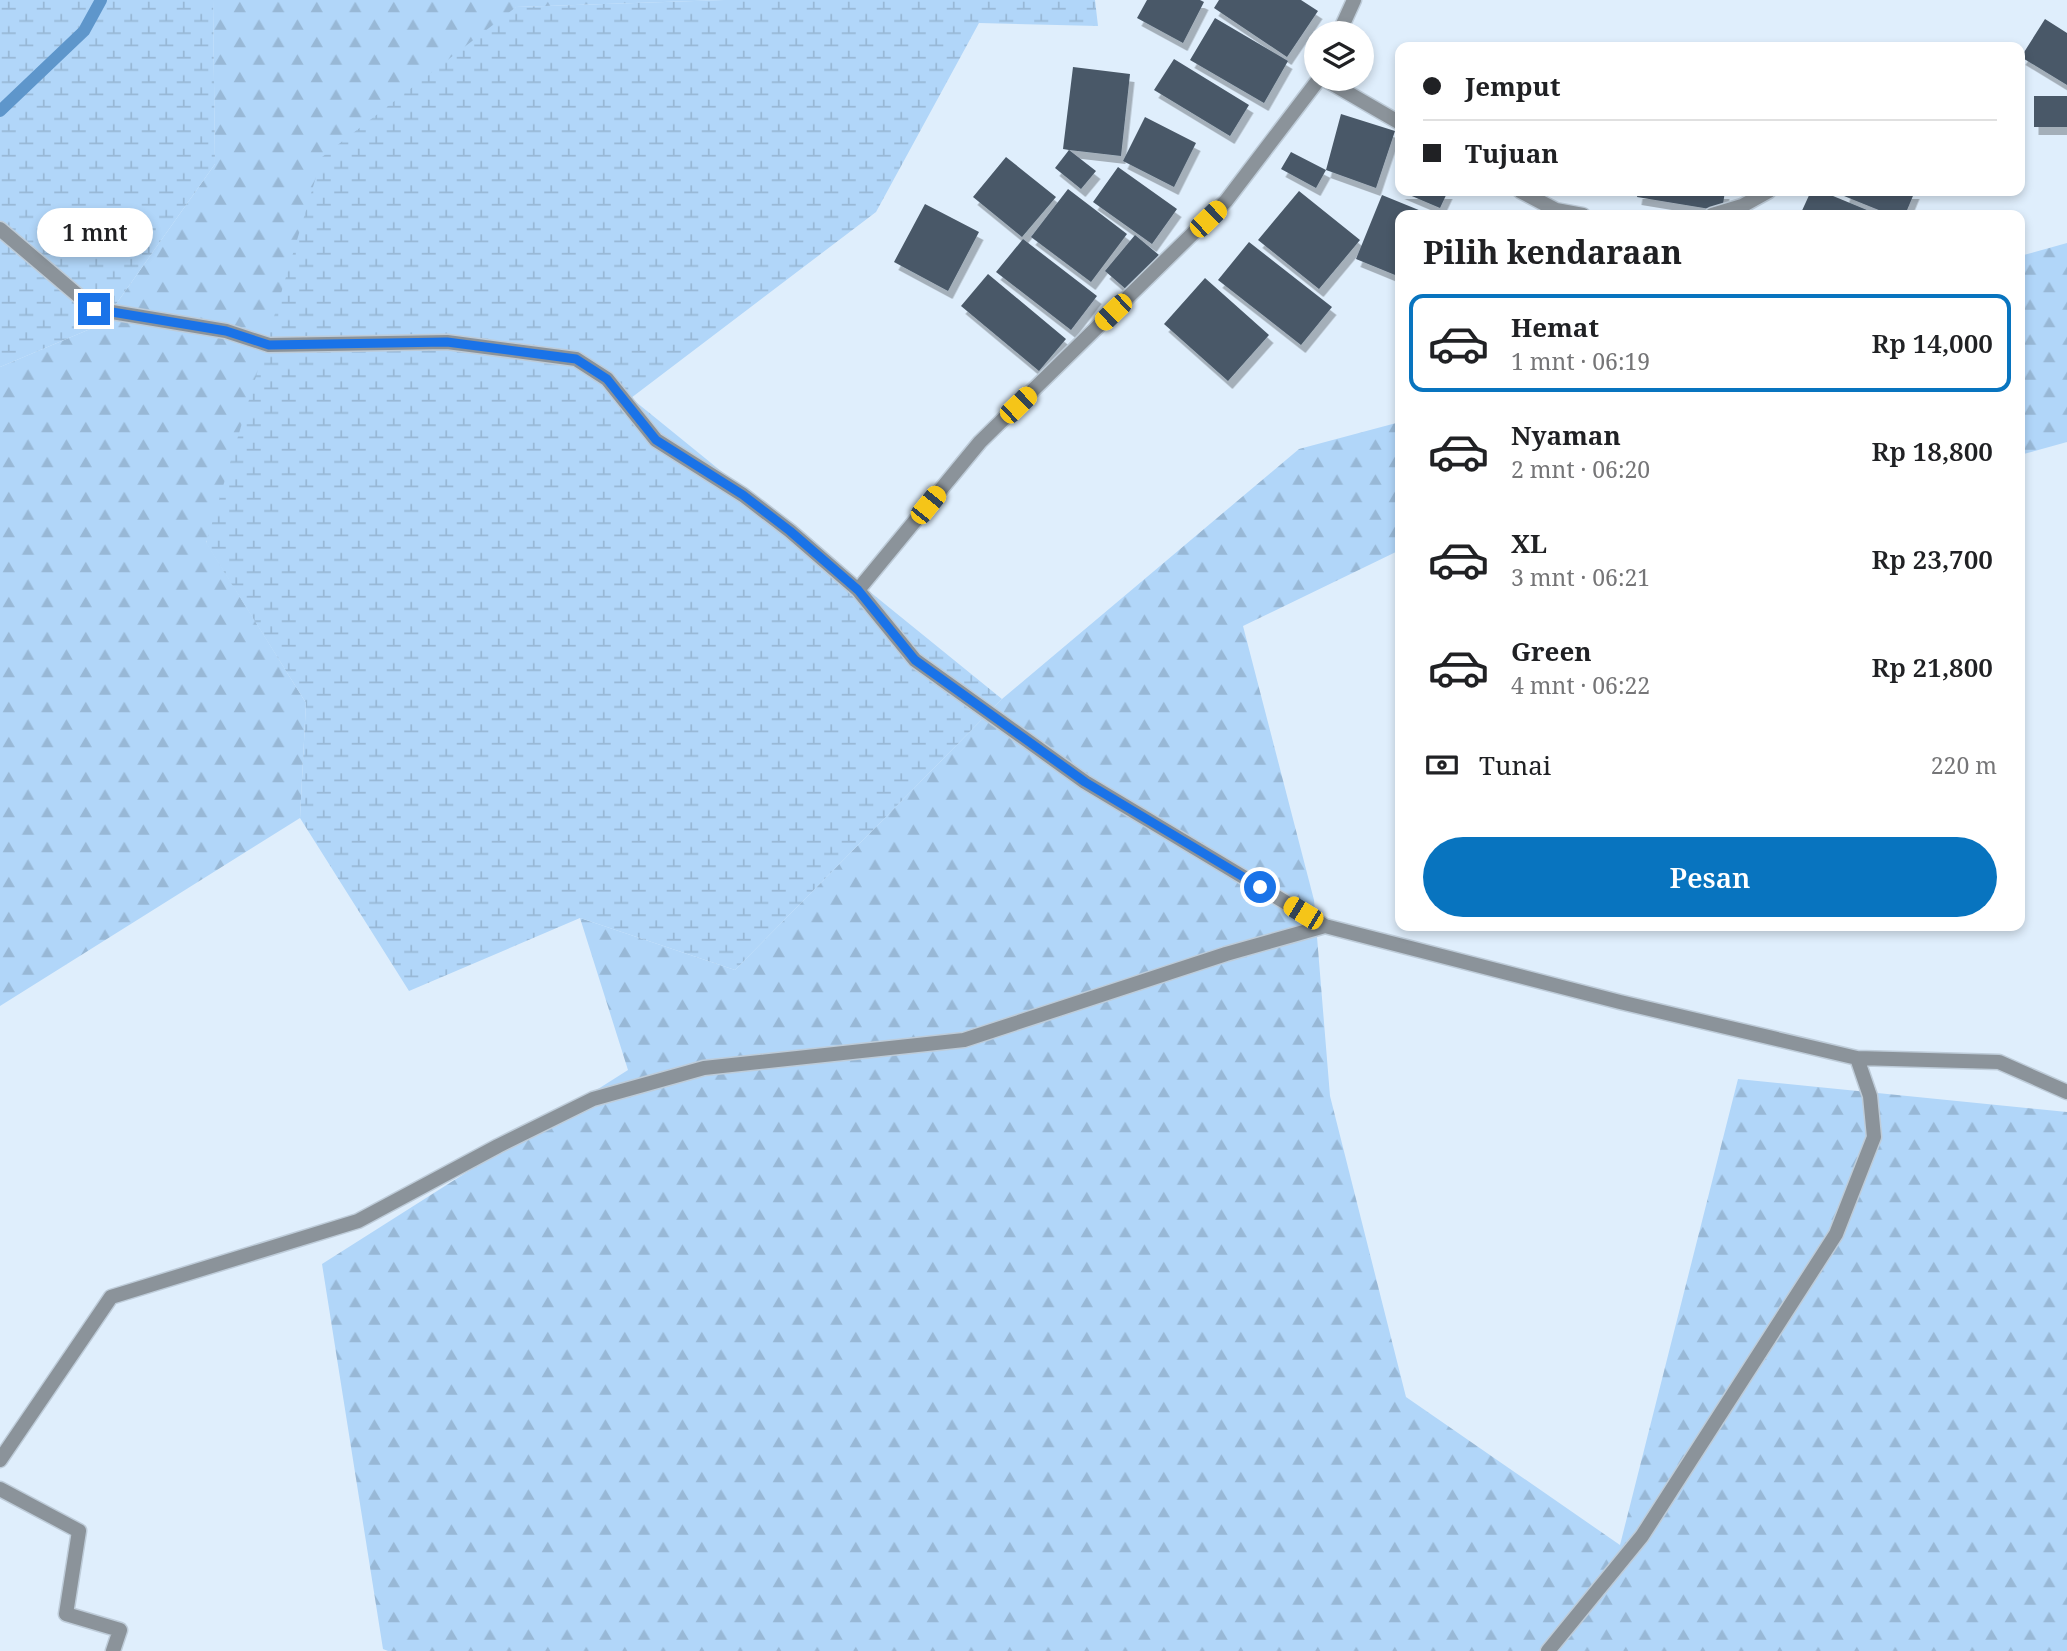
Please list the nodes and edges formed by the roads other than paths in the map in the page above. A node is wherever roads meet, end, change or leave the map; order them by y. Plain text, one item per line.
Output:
1 (1354, 0) edge
2 (1344, 21) edge
3 (1310, 91) edge
4 (1345, 91) edge
5 (1395, 120) edge
6 (1529, 196) edge
7 (1760, 196) edge
8 (1556, 210) edge
9 (1729, 210) edge
10 (0, 229) edge
11 (858, 590) junction
12 (1325, 926) junction
13 (1857, 1058) junction
14 (2067, 1091) edge
15 (0, 1460) edge
16 (0, 1489) edge
17 (113, 1651) edge
18 (1548, 1651) edge

1 - 2 street
3 - 11 street
4 - 5 street
6 - 8 street
7 - 9 street
10 - 11 street
11 - 12 street
12 - 13 street
12 - 15 street
13 - 14 street
13 - 18 street
16 - 17 street

